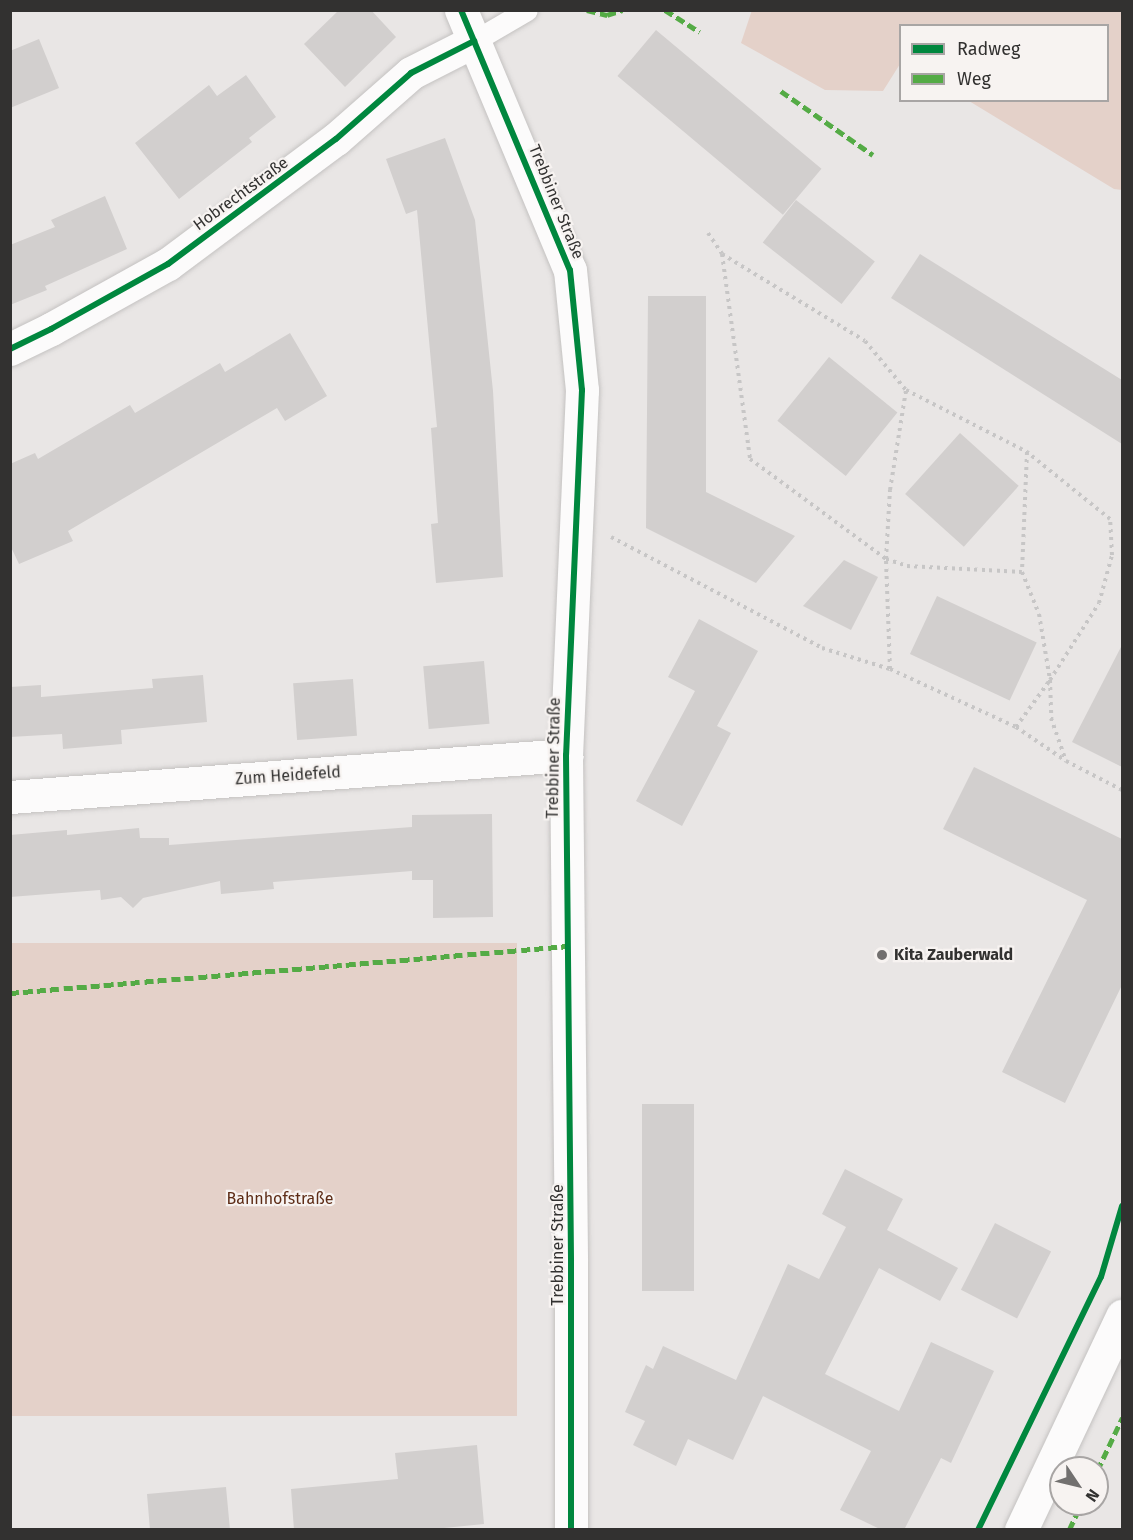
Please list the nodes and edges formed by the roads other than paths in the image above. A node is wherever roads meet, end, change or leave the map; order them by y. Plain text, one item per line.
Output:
1 (461, 10) edge
2 (527, 10) edge
3 (474, 41) junction
4 (10, 349) edge
5 (566, 755) junction
6 (10, 797) edge
7 (1122, 1316) edge
8 (571, 1530) edge
9 (1021, 1530) edge

1 - 3 street, Trebbiner Straße
2 - 3 lane
3 - 4 street, Hobrechtstraße
3 - 5 street, Trebbiner Straße
5 - 6 street, Zum Heidefeld
5 - 8 street, Trebbiner Straße
7 - 9 street

